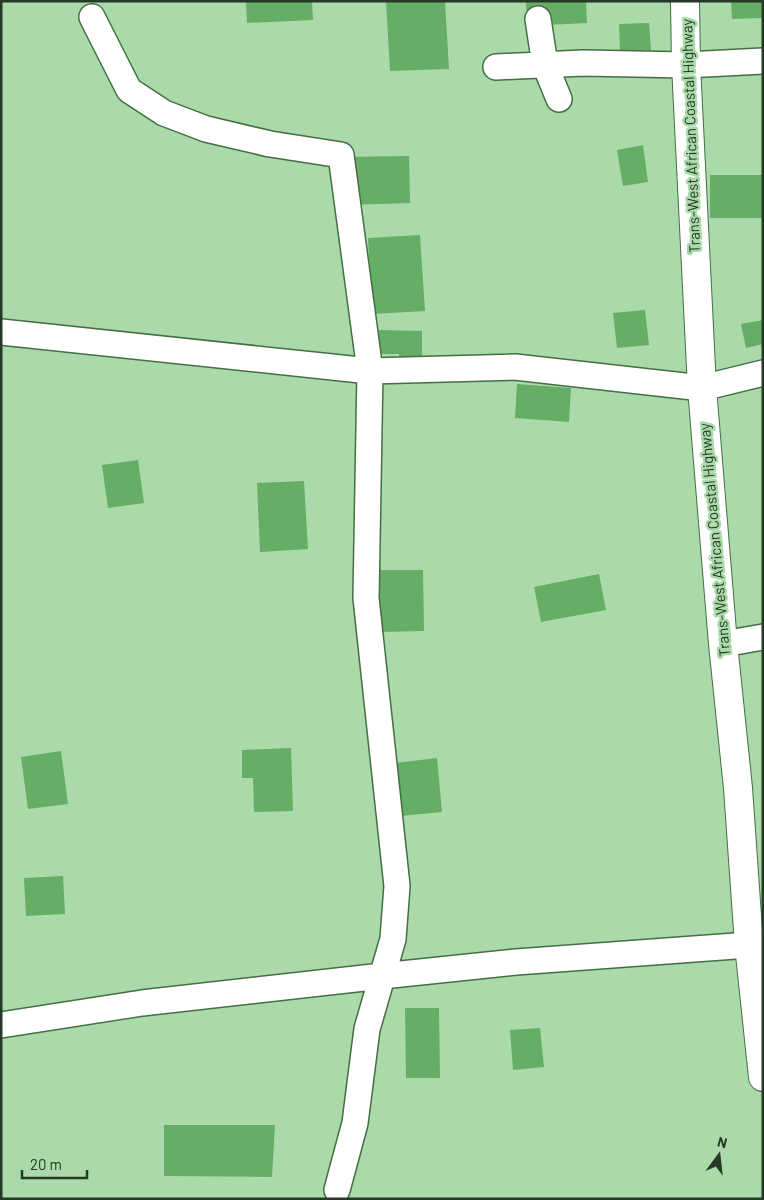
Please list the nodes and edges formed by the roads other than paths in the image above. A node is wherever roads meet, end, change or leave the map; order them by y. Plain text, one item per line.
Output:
1 (685, 1) edge
2 (92, 17) dead end
3 (538, 19) dead end
4 (763, 61) edge
5 (545, 65) junction
6 (686, 65) junction
7 (496, 68) dead end
8 (559, 99) dead end
9 (1, 332) edge
10 (370, 371) junction
11 (763, 373) edge
12 (702, 388) junction
13 (763, 637) edge
14 (723, 644) junction
15 (749, 945) junction
16 (382, 976) junction
17 (1, 1025) edge
18 (763, 1077) edge
19 (337, 1190) dead end

1 - 6 highway, Trans-West African Coastal Highway
2 - 10 street
3 - 5 street
4 - 6 street
5 - 6 street
5 - 7 street
5 - 8 street
6 - 12 highway, Trans-West African Coastal Highway
9 - 10 street
10 - 12 street
10 - 16 street
11 - 12 street
12 - 14 highway, Trans-West African Coastal Highway
13 - 14 street
14 - 15 highway, Trans-West African Coastal Highway
15 - 16 street
15 - 18 highway, Trans-West African Coastal Highway
16 - 17 street
16 - 19 street

